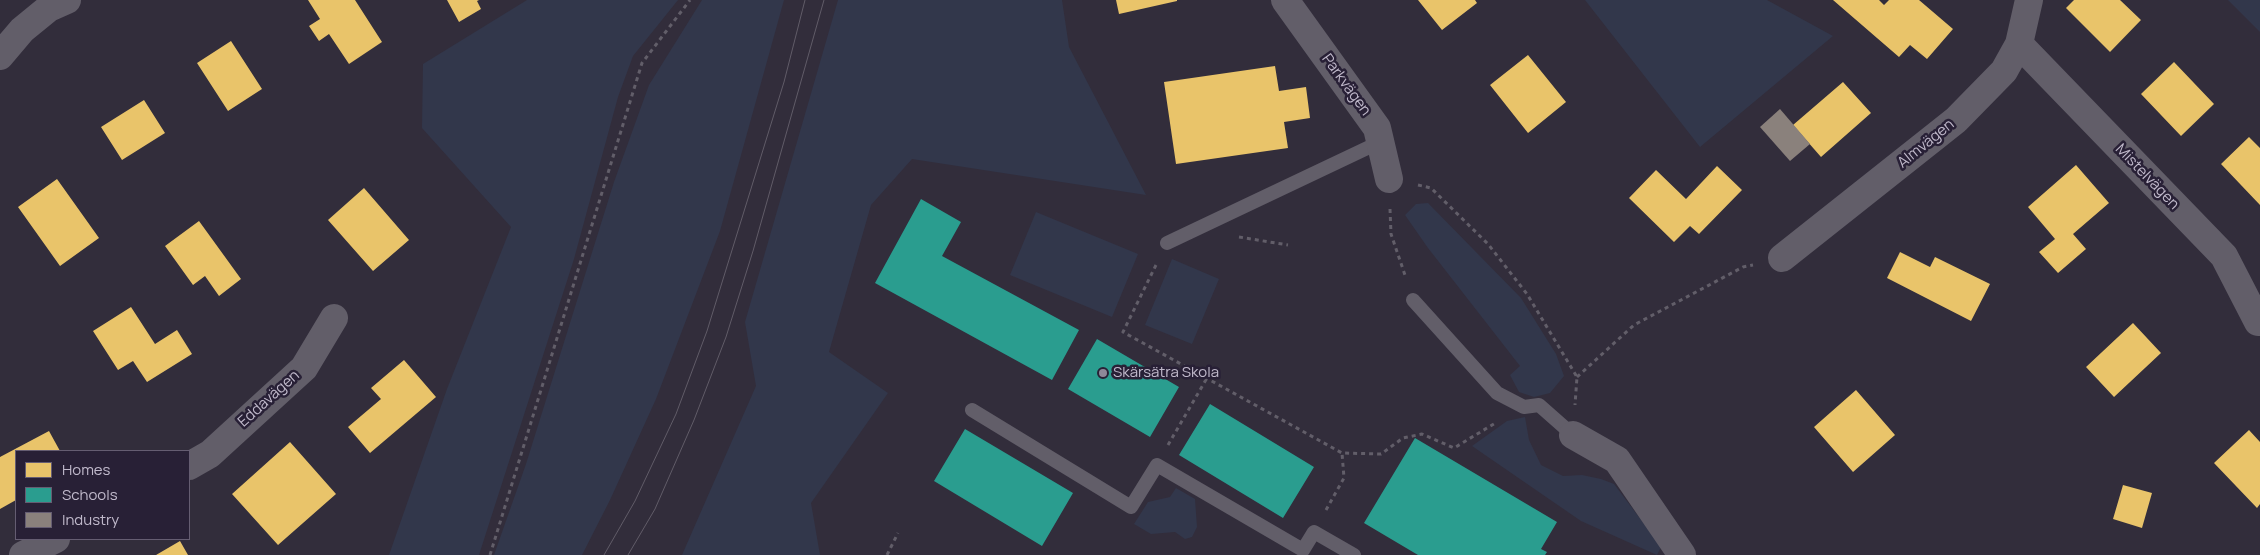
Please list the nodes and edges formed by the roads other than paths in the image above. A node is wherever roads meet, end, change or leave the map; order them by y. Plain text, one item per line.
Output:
1 (68, 0) edge
2 (1285, 0) edge
3 (2029, 0) edge
4 (2019, 44) junction
5 (0, 56) edge
6 (1380, 142) junction
7 (1389, 179) road end
8 (1167, 242) road end
9 (1782, 258) road end
10 (1413, 300) road end
11 (334, 318) dead end
12 (2258, 322) dead end
13 (972, 410) dead end
14 (1573, 435) joint
15 (190, 465) edge
16 (54, 540) edge
17 (23, 555) edge
18 (1354, 555) edge
19 (1682, 555) edge

1 - 5 street
2 - 6 street, Parkvägen
3 - 4 street, Almvägen
4 - 9 street, Almvägen
4 - 12 street, Mistelvägen
6 - 7 street, Parkvägen
6 - 8 lane
10 - 14 lane
11 - 15 street, Eddavägen
13 - 18 lane
14 - 19 street
16 - 17 street

